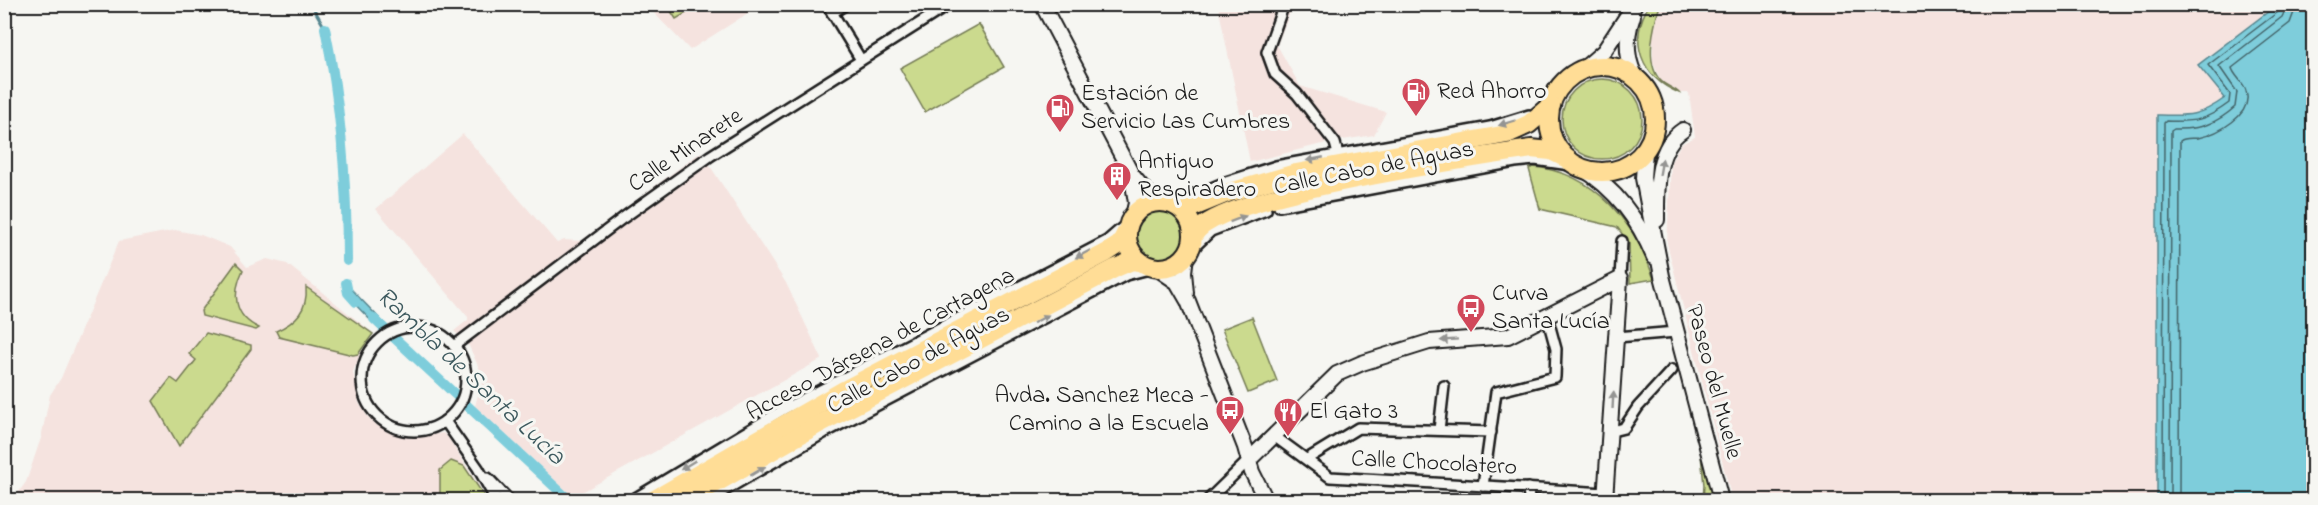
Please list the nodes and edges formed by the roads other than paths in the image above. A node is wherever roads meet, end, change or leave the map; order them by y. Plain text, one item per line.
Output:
1 (846, 4) edge
2 (950, 4) edge
3 (1042, 4) edge
4 (1284, 4) edge
5 (1636, 4) edge
6 (830, 9) edge
7 (861, 60) junction
8 (1581, 70) junction
9 (1639, 82) junction
10 (1553, 99) junction
11 (1683, 130) dead end
12 (1645, 151) junction
13 (1338, 154) junction
14 (1574, 164) junction
15 (1132, 175) junction
16 (1169, 204) junction
17 (1130, 222) junction
18 (1622, 241) dead end
19 (1657, 246) junction
20 (1190, 247) junction
21 (1150, 266) junction
22 (1662, 276) junction
23 (1620, 279) junction
24 (1188, 301) junction
25 (1547, 316) junction
26 (1676, 332) junction
27 (1617, 337) junction
28 (454, 346) junction
29 (1672, 370) dead end
30 (1444, 386) dead end
31 (445, 421) junction
32 (1438, 430) junction
33 (1612, 431) junction
34 (1491, 432) junction
35 (1274, 436) junction
36 (1308, 459) junction
37 (1249, 460) junction
38 (478, 468) junction
39 (1483, 486) junction
40 (1528, 488) junction
41 (1263, 495) edge
42 (1606, 497) edge
43 (496, 501) edge
44 (509, 501) edge
45 (632, 501) edge
46 (653, 501) edge
47 (687, 501) edge
48 (708, 501) edge
49 (1208, 501) edge
50 (1274, 501) edge
51 (1529, 501) edge
52 (1721, 501) edge

1 - 6 street
2 - 7 street, Calle Minarete
3 - 15 street
4 - 13 street
5 - 8 street
5 - 9 street
6 - 7 street
7 - 28 street, Calle Minarete
8 - 9 highway
8 - 10 highway
9 - 12 highway
10 -> 13 street, Calle Cabo de Aguas
10 - 14 highway
10 - 16 highway
19 -> 11 street
12 - 14 highway
12 - 19 street
13 -> 16 street, Calle Cabo de Aguas
20 -> 14 highway
14 - 22 street
15 - 16 street
15 - 17 street
16 - 17 highway
16 - 20 highway
17 - 21 highway
17 -> 45 street, Calle Cabo de Aguas
17 - 46 highway, Acceso Dársena de Cartagena
18 - 23 street
19 - 22 street
20 - 21 highway
20 - 24 street
21 - 24 street
21 - 47 highway, Acceso Dársena de Cartagena
48 -> 21 street, Calle Cabo de Aguas
22 - 26 street, Paseo del Muelle
23 - 25 street
23 - 27 street
24 - 37 street
25 - 34 street
25 -> 35 street
26 - 27 street
26 - 52 street, Paseo del Muelle
33 -> 27 street
28 - 31 street
28 - 31 street
29 - 33 street
30 - 32 street
31 - 38 street
32 - 34 street
32 - 36 street
33 - 42 street
34 - 39 street
35 - 36 street, Calle Chocolatero
35 - 37 street
36 - 39 street, Calle Chocolatero
37 - 41 street
37 - 49 street
38 - 43 street
38 - 44 street
39 - 40 street, Calle Chocolatero
40 - 42 street, Calle Chocolatero
40 - 51 street
41 - 50 street

